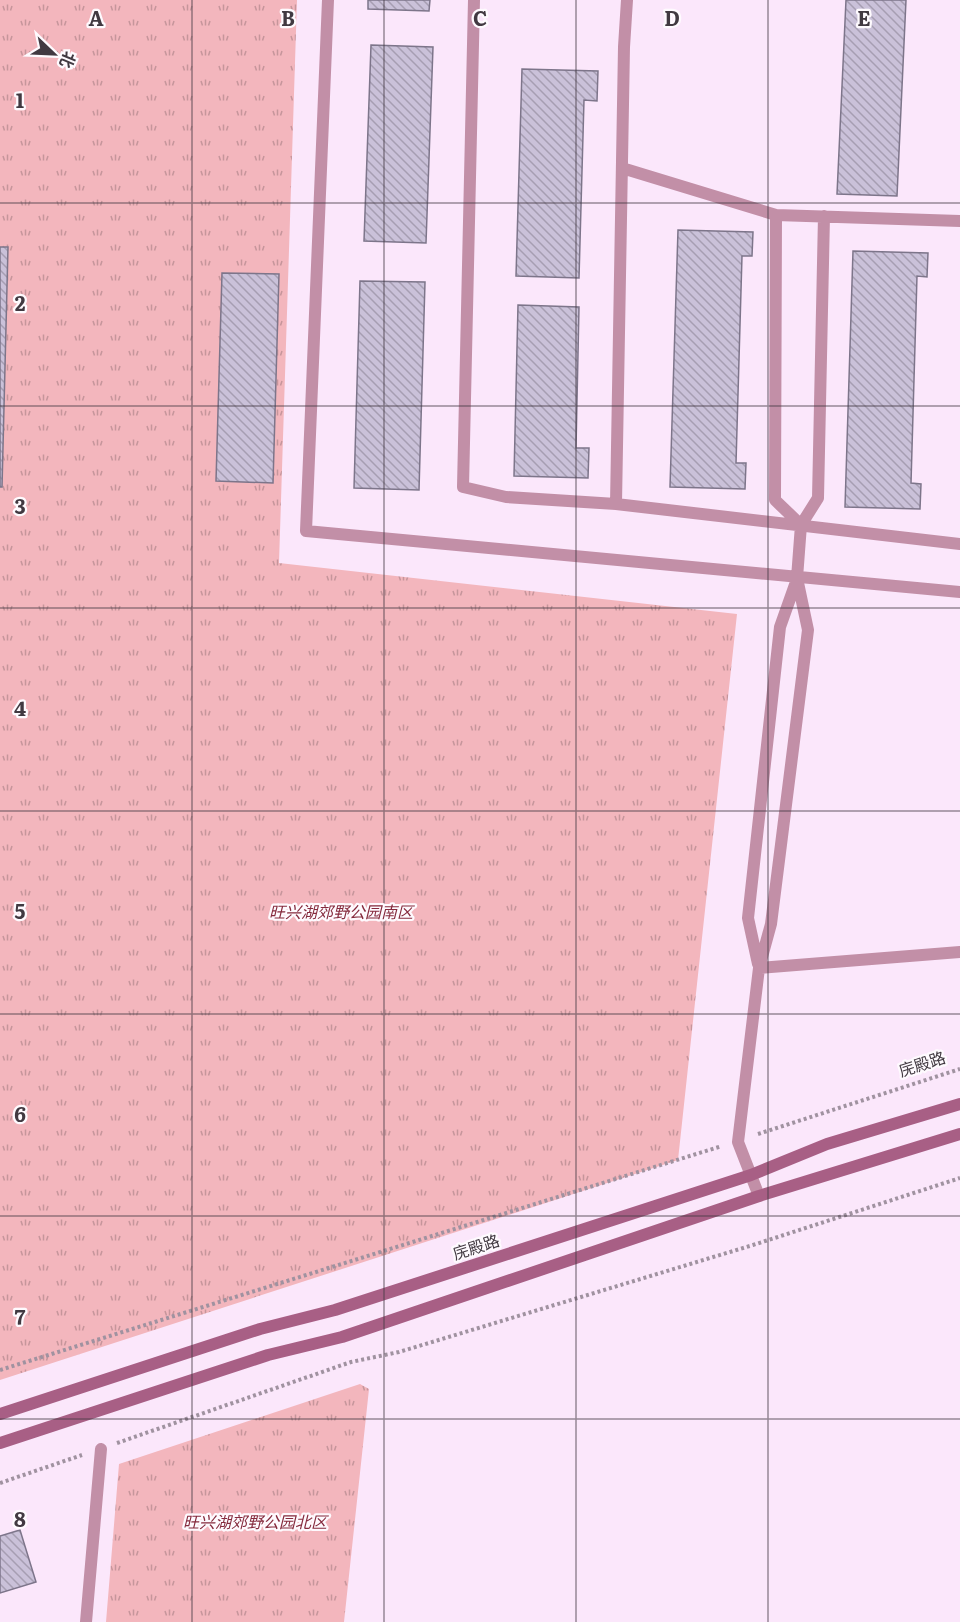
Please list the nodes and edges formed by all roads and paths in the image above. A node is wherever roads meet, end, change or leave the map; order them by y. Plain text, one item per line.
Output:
1 (328, 0) edge
2 (474, 0) edge
3 (627, 0) edge
4 (622, 168) junction
5 (776, 215) junction
6 (824, 216) junction
7 (960, 221) edge
8 (616, 504) junction
9 (801, 525) junction
10 (960, 544) edge
11 (797, 578) junction
12 (960, 592) edge
13 (960, 952) edge
14 (759, 968) junction
15 (960, 1070) edge
16 (960, 1104) edge
17 (960, 1134) edge
18 (738, 1142) junction
19 (751, 1175) junction
20 (960, 1178) edge
21 (759, 1196) junction
22 (0, 1370) edge
23 (0, 1414) edge
24 (0, 1443) edge
25 (101, 1449) junction
26 (0, 1483) edge
27 (86, 1622) edge

1 - 11 lane
2 - 8 lane
3 - 4 lane
4 - 5 lane
4 - 8 lane
5 - 6 lane
5 - 9 lane
6 - 7 lane
6 - 9 lane
8 - 9 lane
9 - 10 lane
9 - 11 lane
11 - 12 lane
11 - 14 lane
11 - 14 lane
13 - 14 lane
14 - 18 lane
15 - 18 path, 庑殿路
16 - 19 main road, 庑殿路
17 - 21 main road
18 - 19 lane
18 - 22 path, 庑殿路
19 - 21 lane
19 - 23 main road, 庑殿路
20 - 25 path
21 - 24 main road
25 - 26 path
25 - 27 lane

